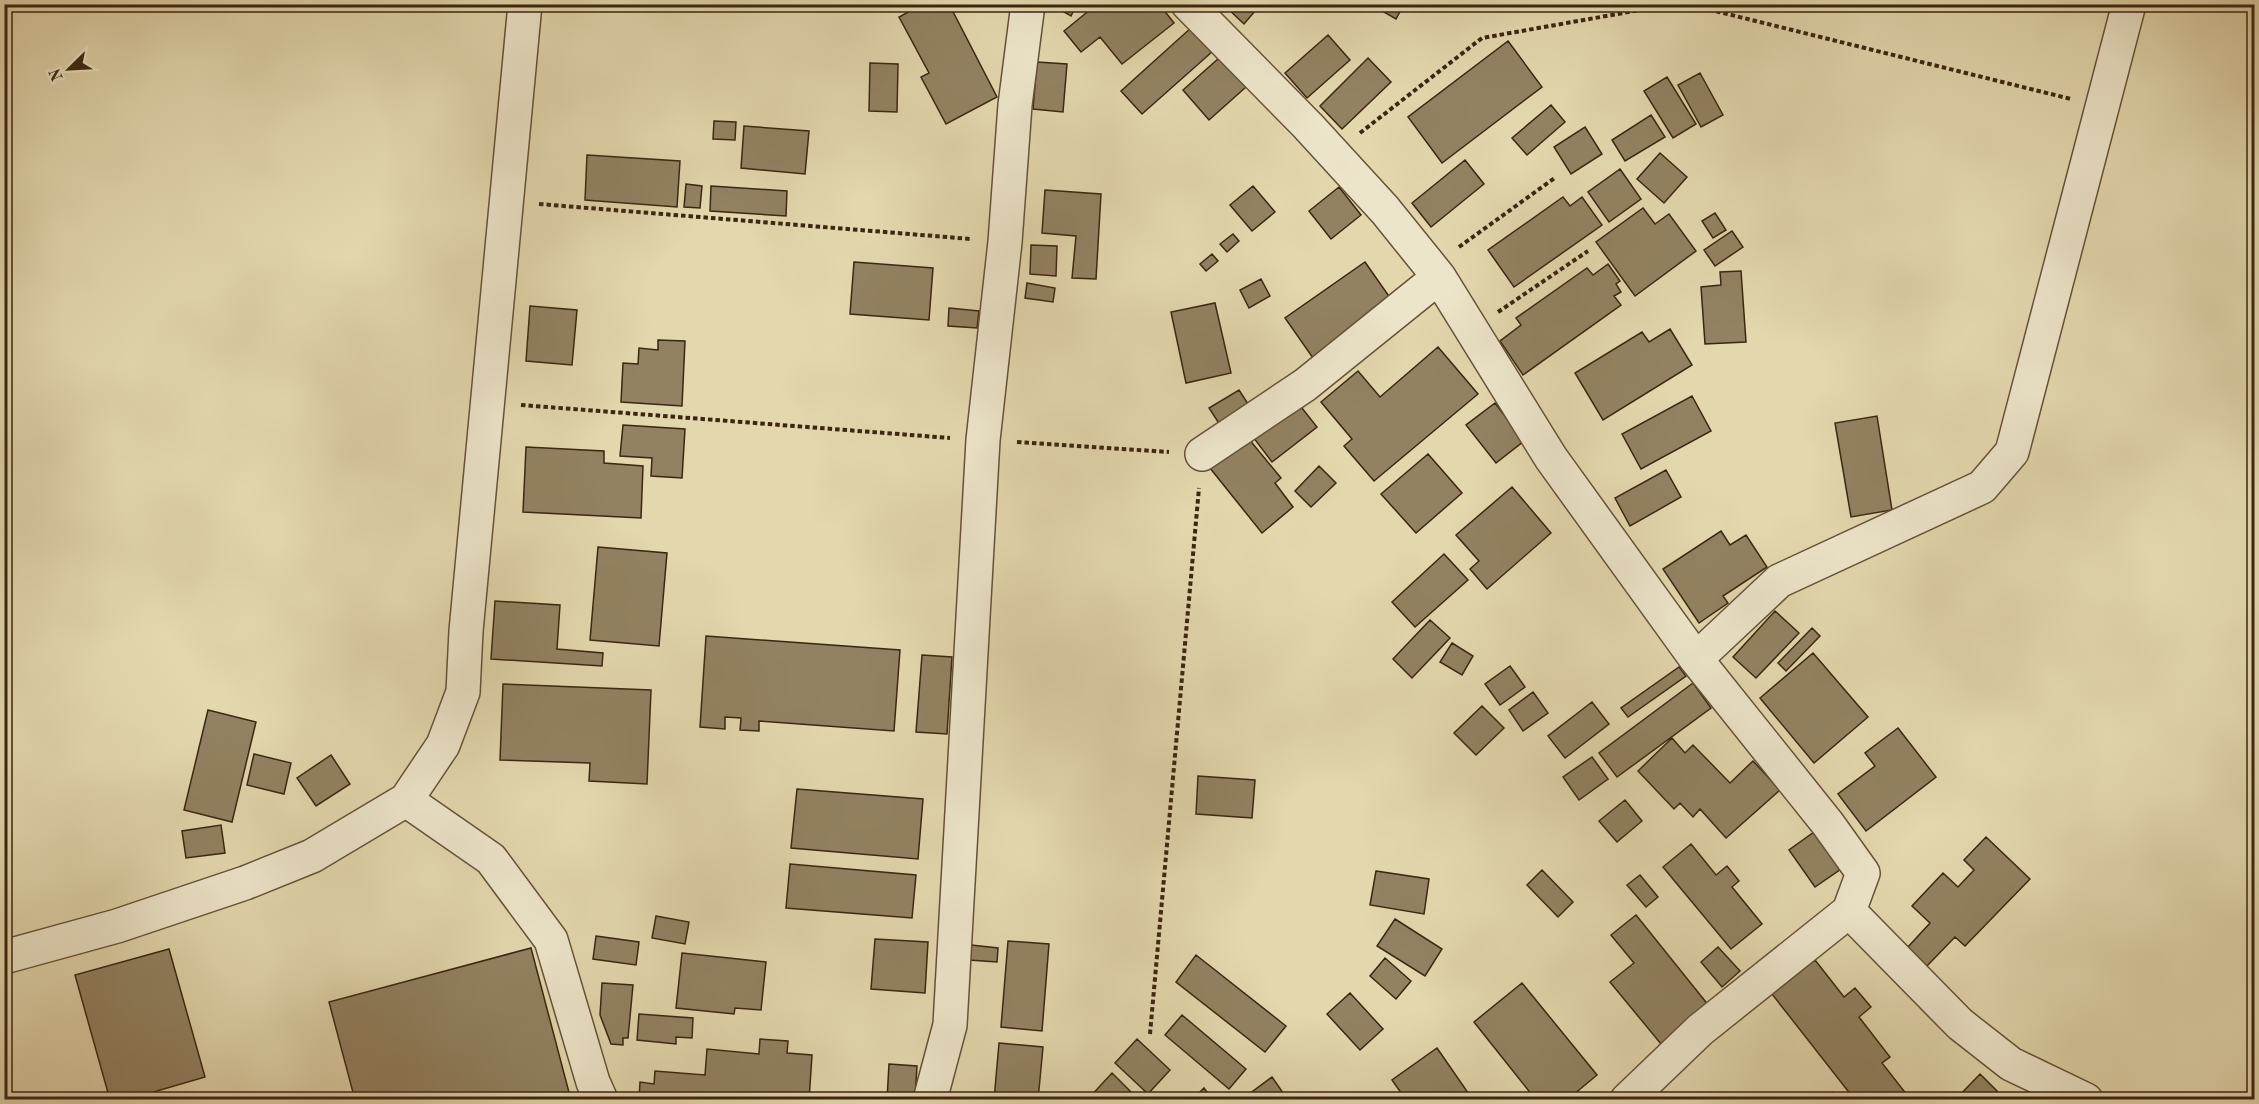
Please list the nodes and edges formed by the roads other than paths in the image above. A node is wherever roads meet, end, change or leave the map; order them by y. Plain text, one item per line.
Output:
1 (525, 4) edge
2 (1028, 4) edge
3 (1188, 4) edge
4 (2129, 4) edge
5 (1435, 272) junction
6 (1202, 454) road end
7 (1696, 659) junction
8 (406, 800) junction
9 (1849, 911) junction
10 (4, 957) edge
11 (2040, 1091) edge
12 (601, 1100) edge
13 (930, 1100) edge
14 (1627, 1100) edge
15 (2086, 1100) edge

1 - 8 street
2 - 13 street
3 - 5 street
4 - 7 street
5 - 6 street
5 - 7 street
7 - 9 street
8 - 10 street
8 - 12 street
9 - 11 street
9 - 14 street
11 - 15 street

